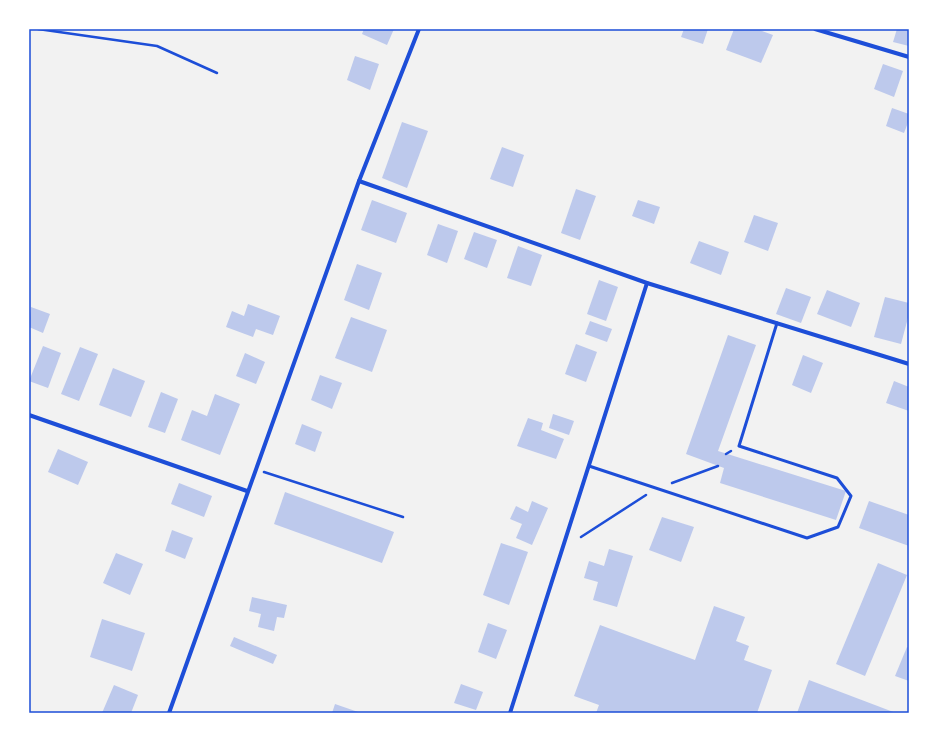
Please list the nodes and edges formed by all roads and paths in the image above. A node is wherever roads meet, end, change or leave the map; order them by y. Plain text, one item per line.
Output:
1 (38, 29) edge
2 (419, 29) edge
3 (815, 29) edge
4 (909, 57) edge
5 (217, 73) dead end
6 (359, 181) junction
7 (647, 283) junction
8 (777, 323) junction
9 (909, 364) edge
10 (29, 415) edge
11 (589, 466) junction
12 (718, 466) dead end
13 (255, 469) junction
14 (657, 488) junction
15 (248, 491) junction
16 (402, 517) dead end
17 (581, 537) dead end
18 (169, 713) edge
19 (510, 713) edge

1 - 5 path
2 - 6 street
3 - 4 street
6 - 7 street
6 - 13 street
7 - 8 street
7 - 11 street
8 - 9 street
8 - 14 lane
10 - 15 street
11 - 14 lane
11 - 19 street
12 - 14 path
13 - 15 street
13 - 16 path
14 - 17 path
15 - 18 street

